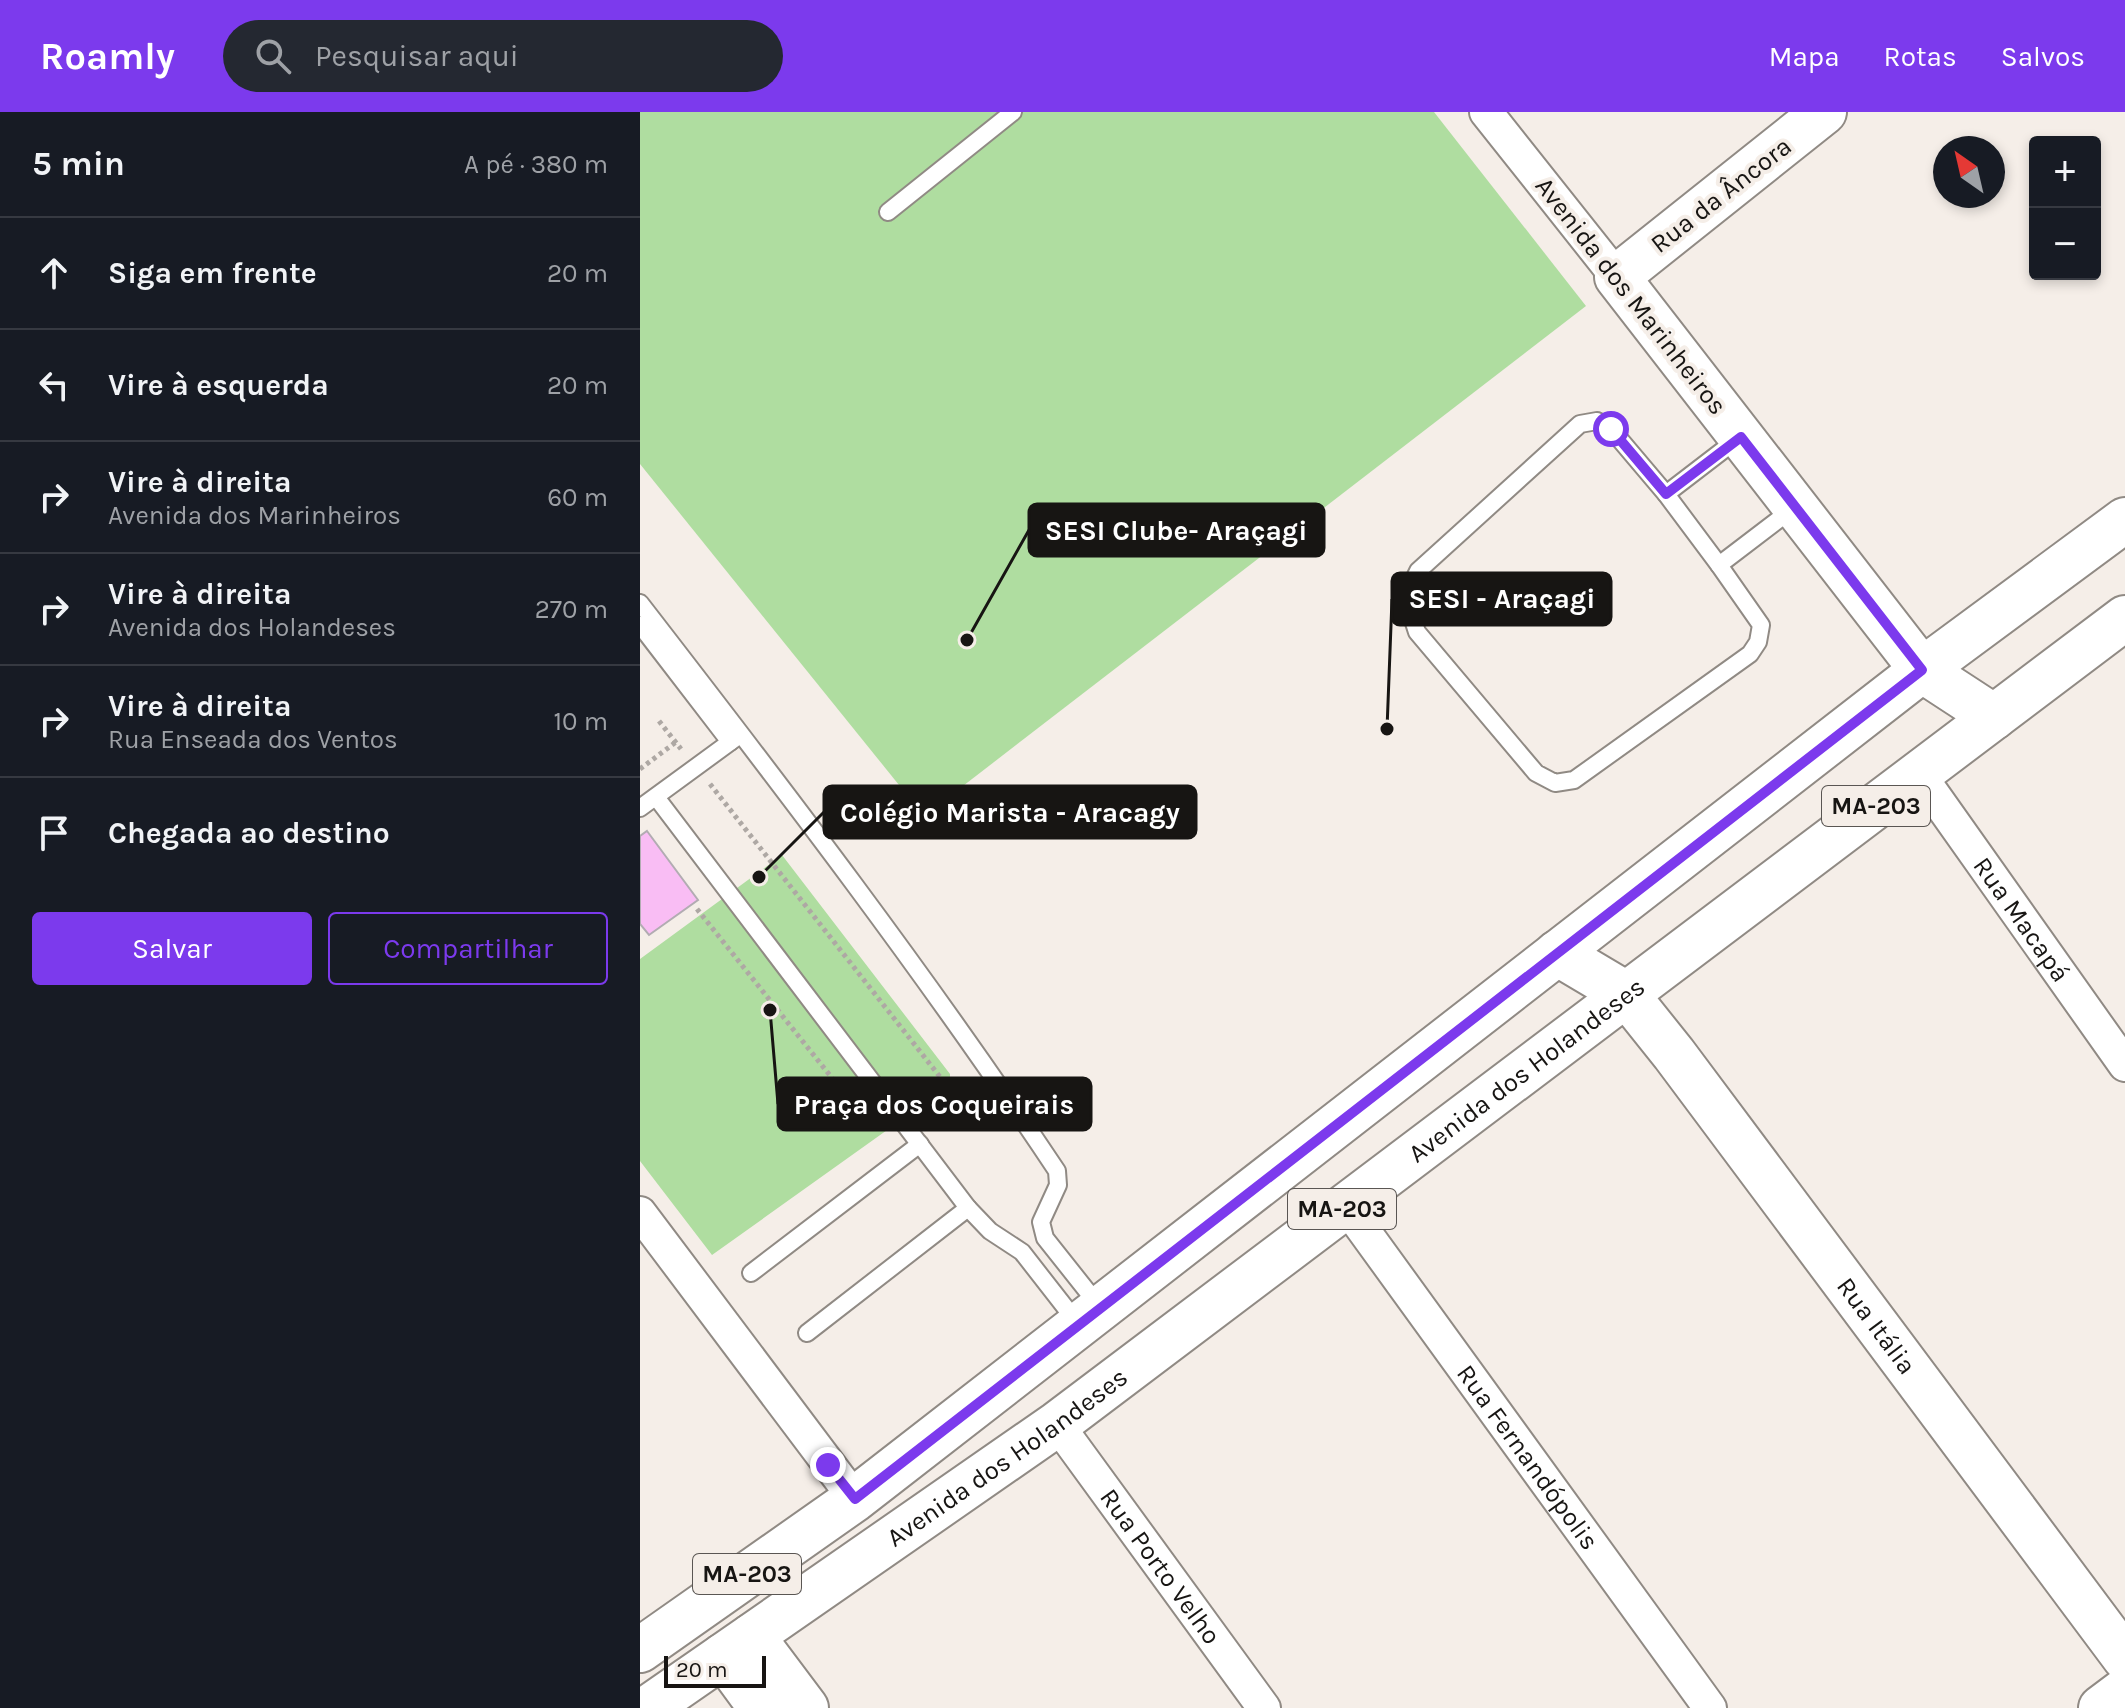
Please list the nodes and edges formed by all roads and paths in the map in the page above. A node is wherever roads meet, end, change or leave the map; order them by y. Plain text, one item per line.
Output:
1 (1013, 112) edge
2 (1486, 112) edge
3 (1824, 112) edge
4 (888, 212) dead end
5 (1617, 277) junction
6 (1741, 437) junction
7 (1666, 494) junction
8 (1795, 507) junction
9 (2125, 520) edge
10 (1719, 565) junction
11 (640, 603) edge
12 (2125, 618) edge
13 (640, 625) edge
14 (1922, 670) junction
15 (1994, 717) junction
16 (659, 721) dead end
17 (736, 738) junction
18 (676, 742) junction
19 (697, 767) junction
20 (640, 769) edge
21 (1919, 774) junction
22 (656, 797) junction
23 (640, 808) edge
24 (697, 909) dead end
25 (1557, 953) junction
26 (1626, 994) junction
27 (2125, 1065) edge
28 (939, 1076) dead end
29 (875, 1132) dead end
30 (920, 1144) junction
31 (1346, 1206) junction
32 (968, 1208) junction
33 (640, 1213) edge
34 (751, 1273) dead end
35 (1090, 1316) junction
36 (807, 1333) dead end
37 (1057, 1424) junction
38 (855, 1499) junction
39 (737, 1646) junction
40 (640, 1650) edge
41 (2125, 1658) edge
42 (2125, 1690) edge
43 (648, 1708) edge
44 (761, 1708) edge
45 (806, 1708) edge
46 (1264, 1708) edge
47 (1710, 1708) edge
48 (2101, 1708) edge

1 - 4 lane
2 - 5 street, Avenida dos Marinheiros
3 - 5 main road, Rua da Âncora
5 - 6 main road, Avenida dos Marinheiros
6 - 7 lane
6 - 8 main road, Avenida dos Marinheiros
7 - 10 lane
7 - 10 lane
8 - 10 lane
8 - 14 main road, Avenida dos Marinheiros
9 - 14 main road, Avenida dos Holandeses / MA-203
11 - 17 lane
12 - 15 main road, Avenida dos Holandeses / MA-203
13 - 17 lane
14 - 15 main road, Avenida dos Marinheiros
14 - 25 main road, Avenida dos Holandeses / MA-203
15 - 21 main road, Avenida dos Holandeses / MA-203
16 - 18 path
17 - 19 lane
17 - 35 lane
18 - 19 path
18 - 20 path
19 - 22 lane
19 - 28 path
21 - 26 main road, Avenida dos Holandeses / MA-203
21 - 27 street, Rua Macapá
22 - 23 lane
22 - 30 lane
24 - 29 path
25 - 26 main road
25 - 35 main road, Avenida dos Holandeses / MA-203
26 - 31 main road, Avenida dos Holandeses / MA-203
26 - 41 main road, Rua Itália
30 - 32 lane
30 - 34 lane
31 - 37 main road, Avenida dos Holandeses / MA-203
31 - 47 street, Rua Fernandópolis
32 - 35 lane
32 - 36 lane
33 - 38 street
35 - 38 main road, Avenida dos Holandeses / MA-203
37 - 39 main road, Avenida dos Holandeses / MA-203
37 - 46 street, Rua Porto Velho
38 - 40 main road, Avenida dos Holandeses / MA-203
39 - 43 main road, Avenida dos Holandeses / MA-203
39 - 44 main road
39 - 45 main road
42 - 48 main road

